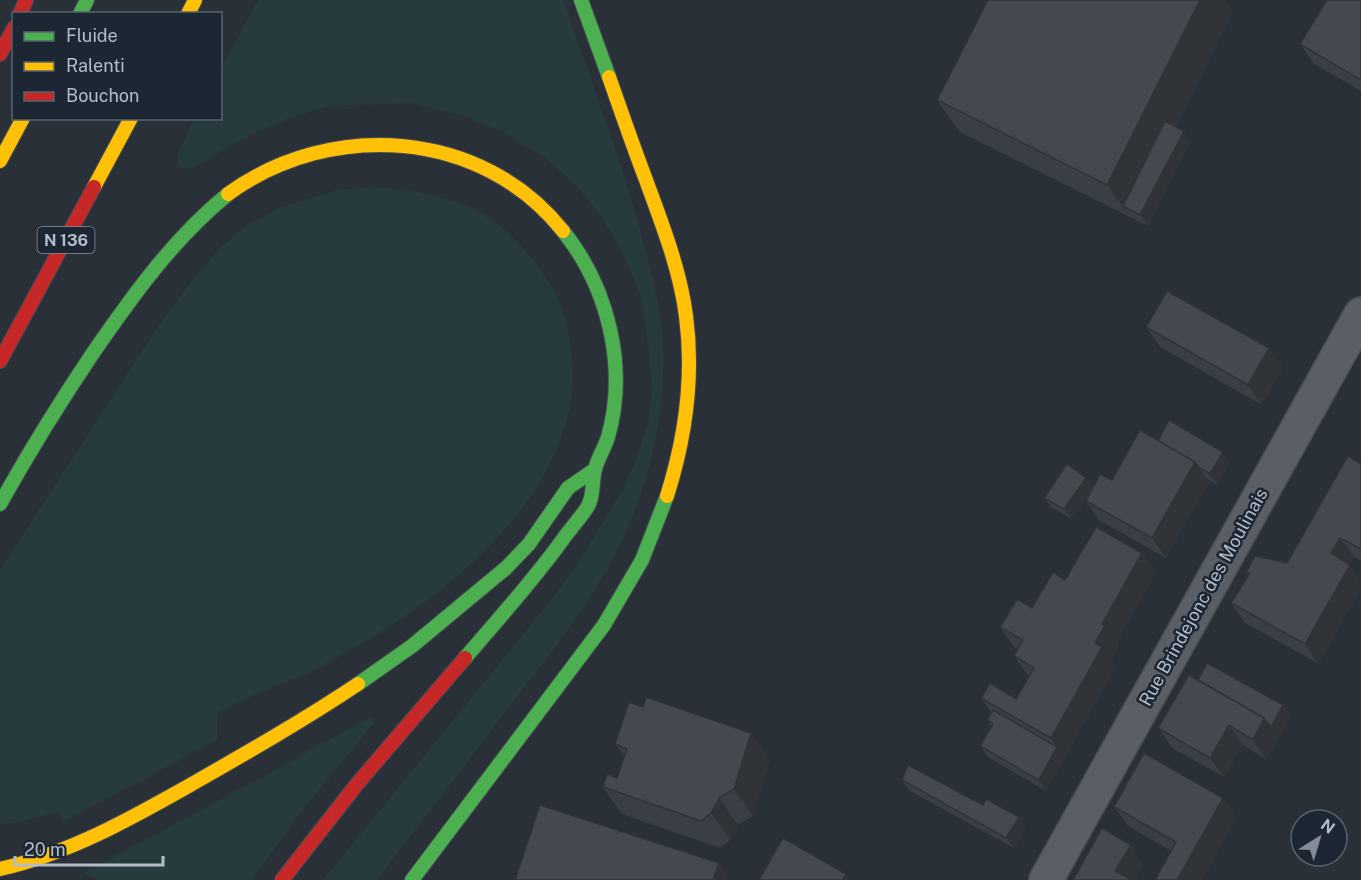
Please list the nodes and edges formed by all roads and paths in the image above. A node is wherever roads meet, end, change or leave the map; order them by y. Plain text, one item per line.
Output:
1 (581, 0) edge
2 (12, 32) edge
3 (0, 54) edge
4 (22, 120) edge
5 (130, 120) edge
6 (0, 161) edge
7 (1361, 314) edge
8 (0, 361) edge
9 (594, 470) junction
10 (0, 504) edge
11 (0, 869) edge
12 (282, 880) edge
13 (412, 880) edge
14 (1046, 880) edge

1 - 13 highway
2 - 3 highway
4 - 6 highway
5 - 8 highway, N 136
7 - 14 street, Rue Brindejonc des Moulinais
9 - 10 highway
9 - 11 highway
9 - 12 highway

